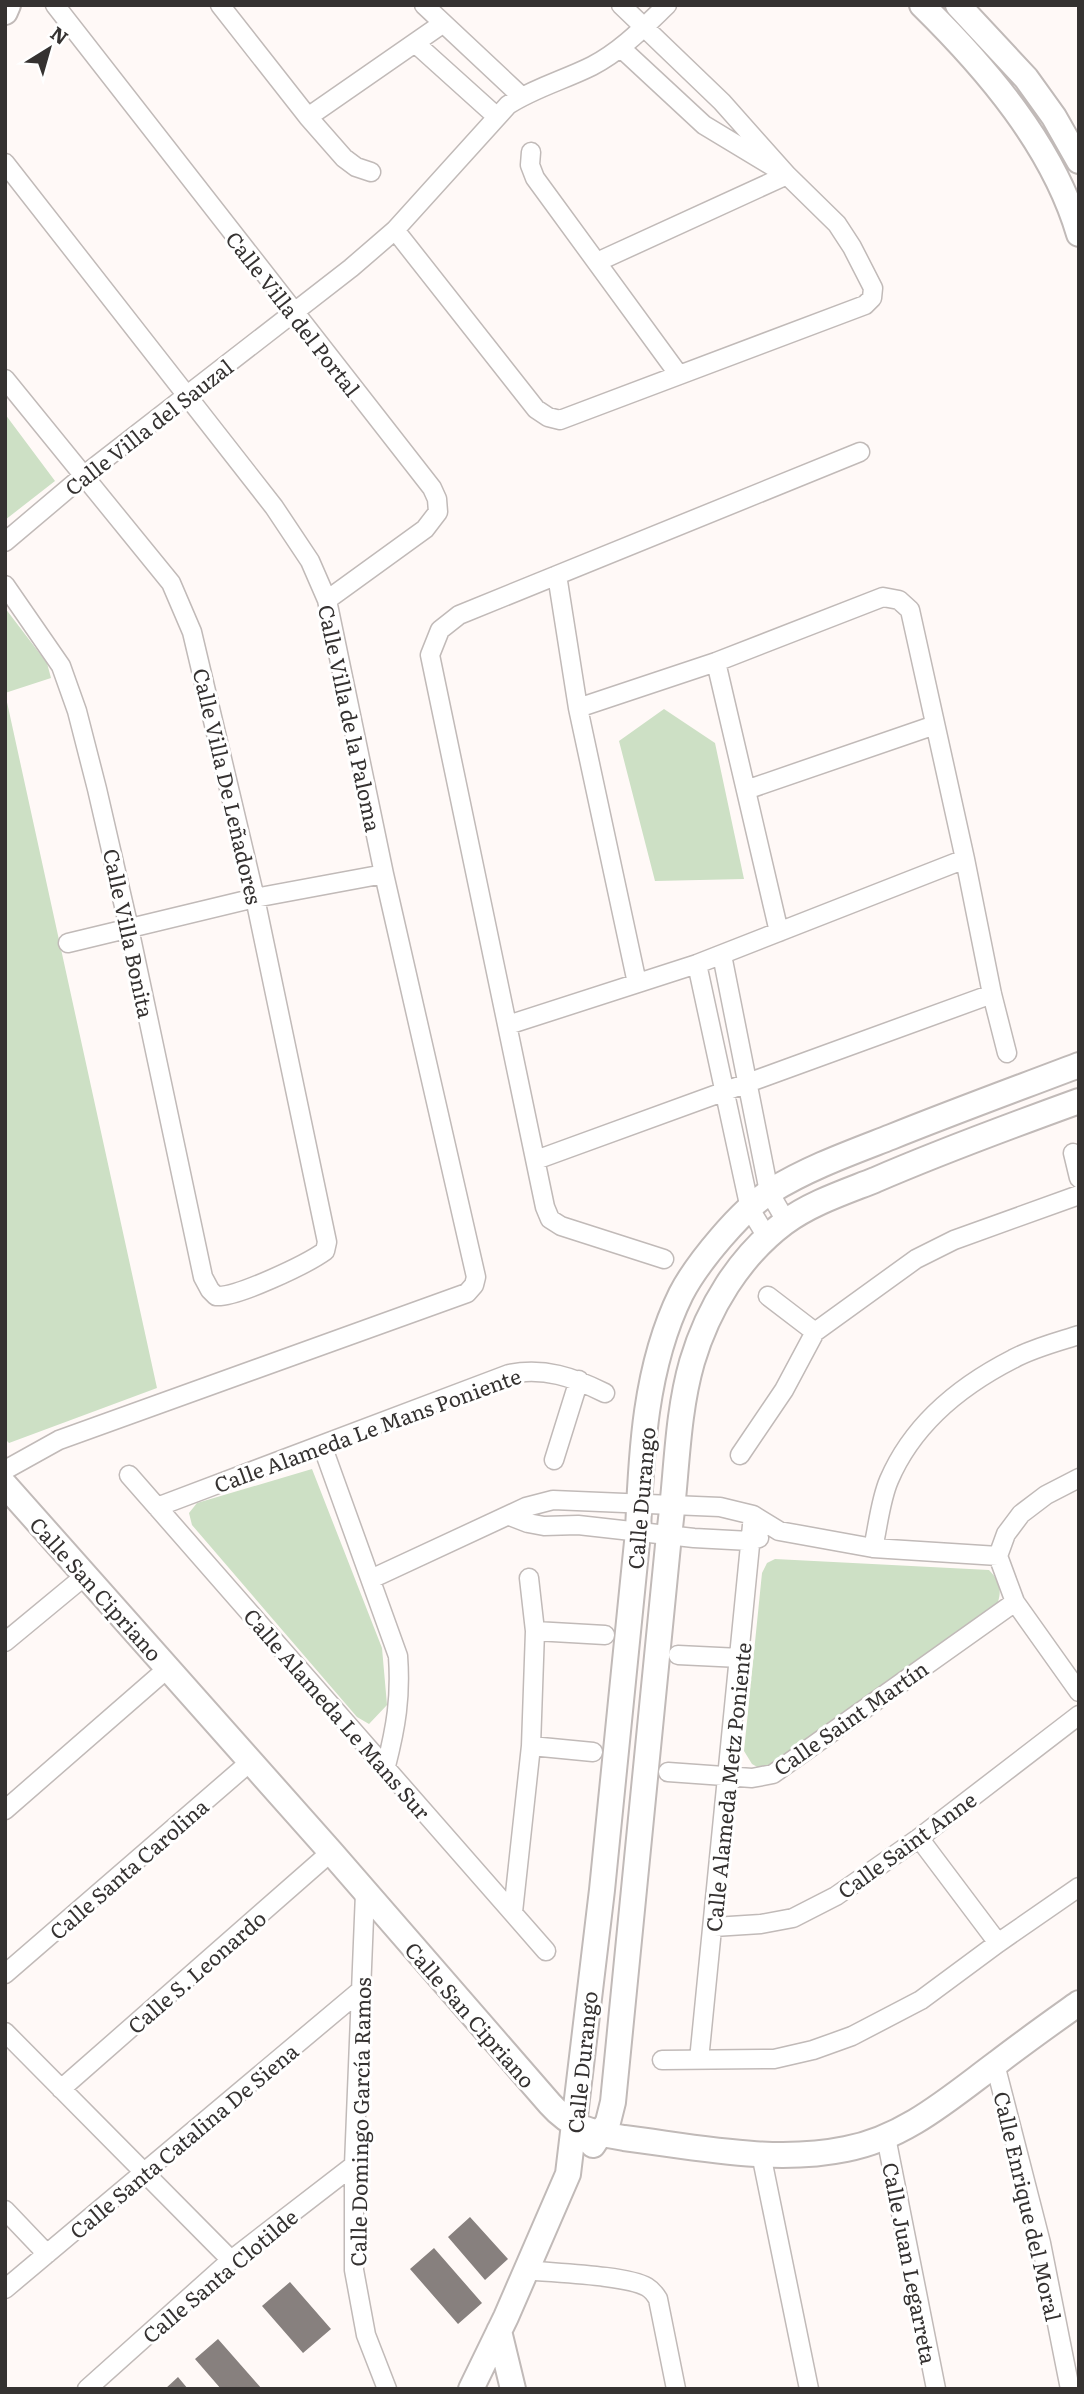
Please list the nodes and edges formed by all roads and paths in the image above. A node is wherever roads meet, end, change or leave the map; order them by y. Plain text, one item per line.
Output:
1 (8, 5) edge
2 (55, 5) edge
3 (220, 5) edge
4 (424, 5) edge
5 (621, 5) edge
6 (667, 5) edge
7 (922, 5) edge
8 (958, 5) edge
9 (5, 12) edge
10 (442, 24) junction
11 (643, 28) junction
12 (415, 43) junction
13 (621, 48) junction
14 (521, 96) junction
15 (496, 116) junction
16 (308, 117) junction
17 (531, 152) dead end
18 (1079, 161) edge
19 (5, 163) edge
20 (371, 172) dead end
21 (788, 176) junction
22 (395, 230) junction
23 (1079, 234) edge
24 (597, 262) junction
25 (293, 313) junction
26 (679, 375) junction
27 (5, 379) edge
28 (189, 396) junction
29 (860, 453) dead end
30 (83, 476) junction
31 (5, 542) edge
32 (557, 575) junction
33 (5, 585) edge
34 (327, 600) junction
35 (716, 662) junction
36 (578, 708) junction
37 (935, 725) junction
38 (746, 790) junction
39 (965, 859) junction
40 (384, 874) junction
41 (255, 898) junction
42 (129, 928) junction
43 (779, 932) junction
44 (68, 943) dead end
45 (722, 955) junction
46 (697, 964) junction
47 (637, 983) junction
48 (992, 994) junction
49 (508, 1025) junction
50 (1007, 1053) dead end
51 (1079, 1065) edge
52 (748, 1084) junction
53 (723, 1093) junction
54 (1079, 1101) edge
55 (1073, 1153) dead end
56 (536, 1160) junction
57 (1079, 1178) edge
58 (769, 1192) junction
59 (1079, 1195) edge
60 (750, 1209) junction
61 (786, 1221) junction
62 (767, 1237) junction
63 (664, 1259) dead end
64 (216, 1296) joint
65 (768, 1296) dead end
66 (815, 1332) junction
67 (1079, 1335) edge
68 (579, 1380) junction
69 (604, 1393) dead end
70 (322, 1445) junction
71 (740, 1455) dead end
72 (554, 1460) dead end
73 (5, 1470) edge
74 (129, 1475) dead end
75 (1079, 1478) edge
76 (5, 1485) edge
77 (578, 1500) junction
78 (639, 1502) junction
79 (673, 1504) junction
80 (157, 1507) junction
81 (753, 1515) junction
82 (510, 1516) junction
83 (578, 1525) junction
84 (779, 1531) junction
85 (638, 1532) junction
86 (668, 1535) junction
87 (750, 1541) junction
88 (873, 1548) junction
89 (998, 1556) junction
90 (86, 1575) junction
91 (529, 1578) dead end
92 (371, 1579) junction
93 (1015, 1602) junction
94 (535, 1631) junction
95 (605, 1635) dead end
96 (5, 1642) edge
97 (678, 1655) dead end
98 (740, 1658) junction
99 (168, 1668) junction
100 (1079, 1692) edge
101 (1079, 1715) edge
102 (531, 1746) junction
103 (593, 1752) dead end
104 (250, 1762) junction
105 (386, 1766) junction
106 (668, 1772) dead end
107 (727, 1776) junction
108 (5, 1810) edge
109 (919, 1838) junction
110 (331, 1852) junction
111 (1079, 1887) edge
112 (365, 1893) junction
113 (513, 1912) junction
114 (714, 1927) junction
115 (998, 1943) junction
116 (546, 1951) dead end
117 (5, 1974) edge
118 (361, 1990) junction
119 (1079, 2003) edge
120 (5, 2032) edge
121 (663, 2060) dead end
122 (699, 2060) junction
123 (995, 2064) junction
124 (61, 2089) junction
125 (575, 2125) junction
126 (601, 2134) junction
127 (886, 2137) junction
128 (761, 2154) junction
129 (354, 2165) junction
130 (145, 2174) junction
131 (568, 2174) junction
132 (5, 2210) edge
133 (47, 2254) junction
134 (231, 2260) junction
135 (526, 2270) junction
136 (5, 2289) edge
137 (499, 2332) junction
138 (87, 2389) edge
139 (387, 2389) edge
140 (473, 2389) edge
141 (511, 2389) edge
142 (676, 2389) edge
143 (809, 2389) edge
144 (936, 2389) edge
145 (1070, 2389) edge

1 - 9 main road
2 - 25 street, Calle Villa del Portal
3 - 16 street
4 - 10 street
5 - 11 street
6 - 11 street, Calle Villa del Sauzal
7 - 23 main road
8 - 18 main road
10 - 12 street
10 - 14 street
11 - 13 street, Calle Villa del Sauzal
11 - 21 street
12 - 15 street
12 - 16 street
13 - 14 street, Calle Villa del Sauzal
13 - 21 street
14 - 15 street, Calle Villa del Sauzal
15 - 22 street, Calle Villa del Sauzal
16 - 20 street
17 - 24 street
19 - 28 street, Calle Villa de la Paloma
21 - 24 street
21 - 26 street
22 - 25 street, Calle Villa del Sauzal
22 - 26 street
24 - 26 street
25 - 28 street, Calle Villa del Sauzal
25 - 34 street, Calle Villa del Portal
27 - 30 street, Calle Villa De Leñadores
28 - 30 street, Calle Villa del Sauzal
28 - 34 street, Calle Villa de la Paloma
29 - 32 street
30 - 31 street, Calle Villa del Sauzal
30 - 41 street, Calle Villa De Leñadores
32 - 36 street
32 - 49 street
33 - 42 street, Calle Villa Bonita
34 - 40 street, Calle Villa de la Paloma
35 - 36 street
35 - 37 street
35 - 38 street
36 - 47 street
37 - 38 street
37 - 39 street
38 - 43 street
39 - 43 street
39 - 48 street
40 - 41 street
40 - 73 street, Calle Villa de la Paloma
41 - 42 street
41 - 64 street, Calle Villa De Leñadores
42 - 44 street
42 - 64 street, Calle Villa Bonita
43 - 45 street
45 - 46 street
45 - 52 street
46 - 47 street
46 - 53 street
47 - 49 street
48 - 50 street
48 - 52 street
49 - 56 street
51 - 58 main road, Calle Durango
52 - 53 street
52 - 58 street
53 - 56 street
53 - 60 street
54 - 61 main road, Calle Durango
55 - 57 street
56 - 63 street
58 - 60 main road, Calle Durango
58 - 61 street
59 - 66 street
60 - 62 street
60 - 78 main road, Calle Durango
61 - 62 main road, Calle Durango
62 - 79 main road, Calle Durango
65 - 66 street
66 - 71 street
67 - 88 street
68 - 69 street, Calle Alameda Le Mans Poniente
68 - 70 street, Calle Alameda Le Mans Poniente
68 - 72 street
70 - 80 street, Calle Alameda Le Mans Poniente
70 - 92 street
74 - 80 street, Calle Alameda Le Mans Sur
75 - 89 street
76 - 90 main road, Calle San Cipriano
77 - 78 street
77 - 82 street
77 - 83 street
78 - 79 street
78 - 85 main road, Calle Durango
79 - 81 street
79 - 86 main road, Calle Durango
80 - 105 street, Calle Alameda Le Mans Sur
81 - 84 street
81 - 87 street, Calle Alameda Metz Poniente
82 - 83 street
82 - 92 street
83 - 85 street
84 - 87 street
84 - 88 street
85 - 86 street
85 - 125 main road, Calle Durango
86 - 87 street
86 - 126 main road, Calle Durango
87 - 98 street, Calle Alameda Metz Poniente
88 - 89 street
89 - 93 street
90 - 96 street
90 - 99 main road, Calle San Cipriano
91 - 94 street
92 - 105 street
93 - 100 street
93 - 107 street, Calle Saint Martín
94 - 95 street
94 - 102 street
97 - 98 street
98 - 107 street, Calle Alameda Metz Poniente
99 - 104 main road, Calle San Cipriano
99 - 108 street
101 - 109 street, Calle Saint Anne
102 - 103 street
102 - 113 street
104 - 110 main road, Calle San Cipriano
104 - 117 street, Calle Santa Carolina
105 - 113 street, Calle Alameda Le Mans Sur
106 - 107 street, Calle Saint Martín
107 - 114 street, Calle Alameda Metz Poniente
109 - 114 street, Calle Saint Anne
109 - 115 street
110 - 112 main road, Calle San Cipriano
110 - 124 street, Calle S. Leonardo
111 - 115 street
112 - 118 street, Calle Domingo García Ramos
112 - 125 main road, Calle San Cipriano
113 - 116 street, Calle Alameda Le Mans Sur
114 - 122 street, Calle Alameda Metz Poniente
115 - 122 street
118 - 129 street, Calle Domingo García Ramos
118 - 130 street, Calle Santa Catalina De Siena
119 - 123 main road, Calle San Cipriano
120 - 124 street
121 - 122 street
123 - 127 main road, Calle San Cipriano
123 - 145 street, Calle Enrique del Moral
124 - 130 street
125 - 126 main road, Calle San Cipriano
125 - 131 main road, Calle Durango
126 - 128 main road, Calle San Cipriano
126 - 131 main road, Calle Durango
127 - 128 main road, Calle San Cipriano
127 - 144 street, Calle Juan Legarreta
128 - 143 street
129 - 134 street, Calle Santa Clotilde
129 - 139 street, Calle Domingo García Ramos
130 - 133 street, Calle Santa Catalina De Siena
130 - 134 street
131 - 135 main road, Calle Durango
132 - 133 street
133 - 136 street, Calle Santa Catalina De Siena
134 - 138 street, Calle Santa Clotilde
135 - 137 main road, Calle Durango
135 - 142 street
137 - 140 main road, Calle Durango
137 - 141 main road
140 - 141 main road

